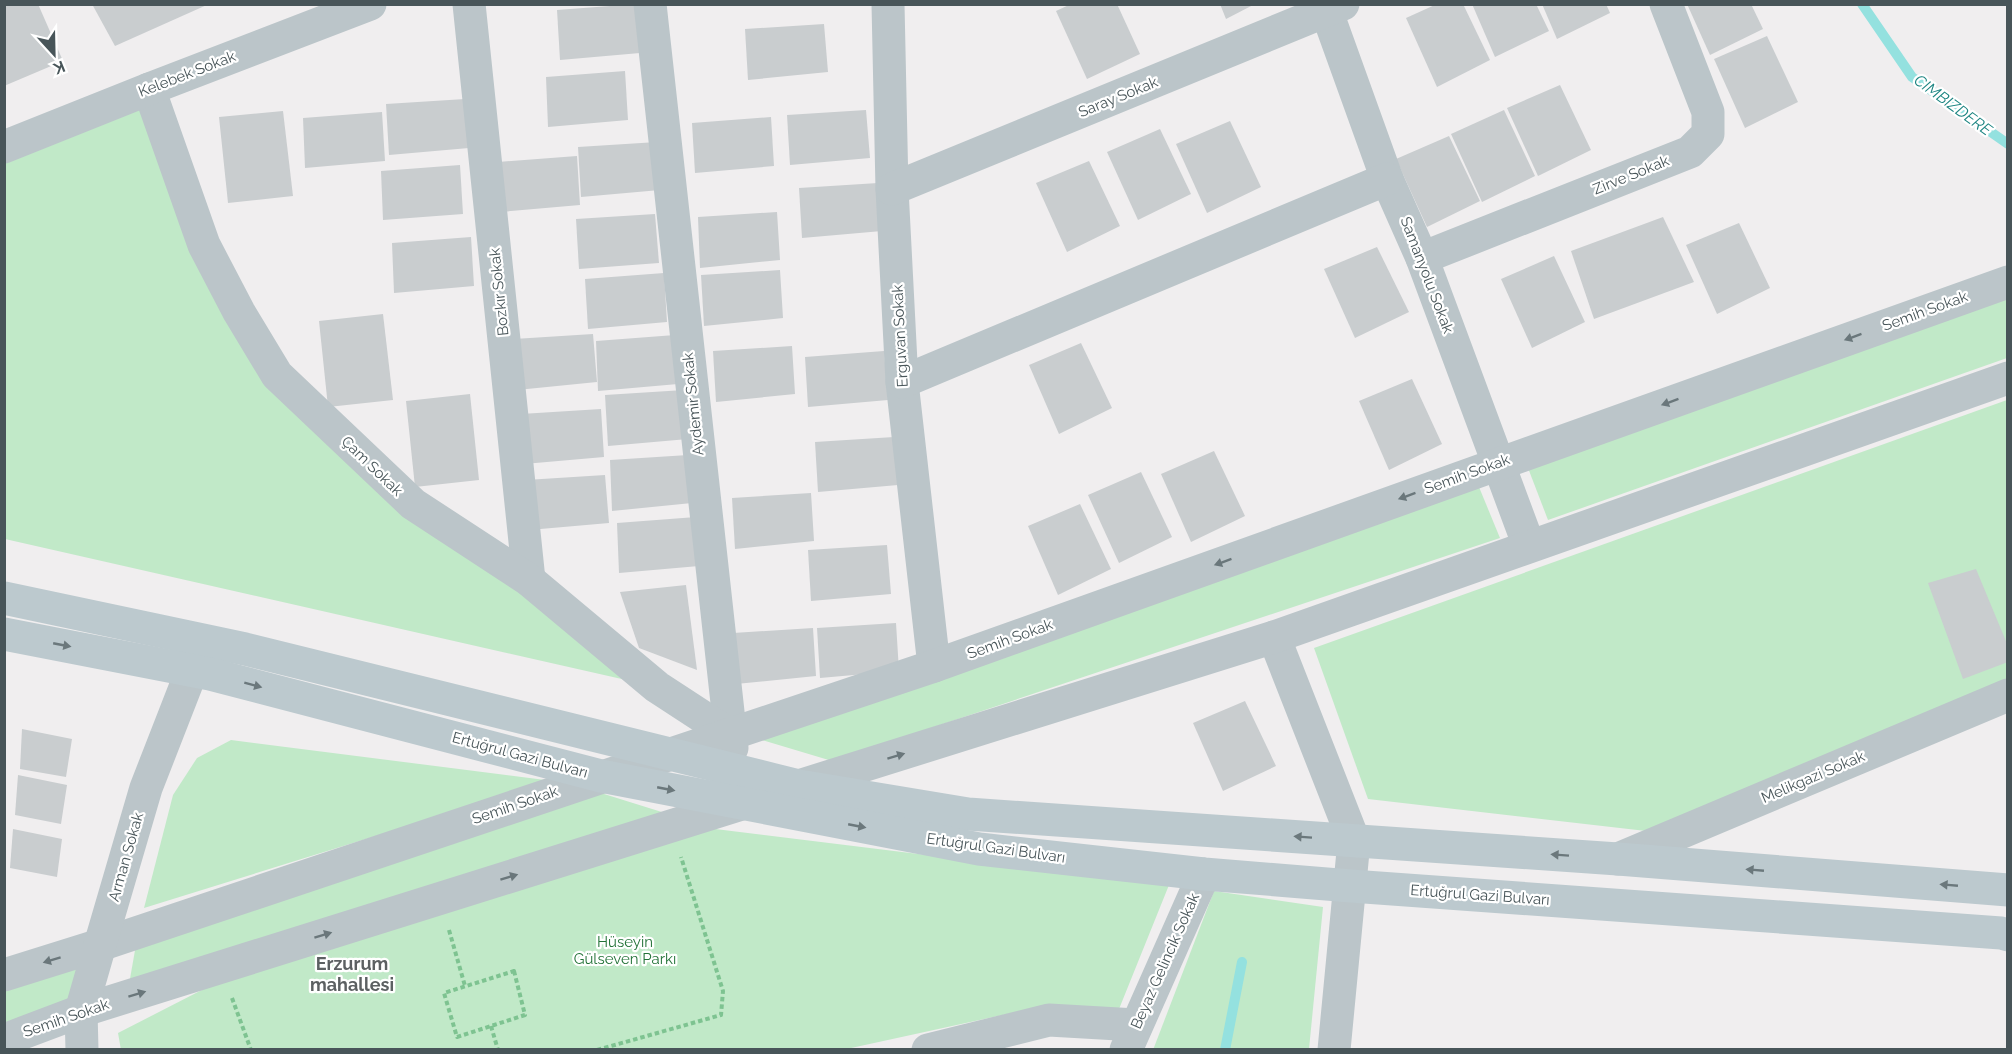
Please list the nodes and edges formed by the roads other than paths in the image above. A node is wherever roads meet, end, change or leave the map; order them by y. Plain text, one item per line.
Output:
1 (369, 4) edge
2 (469, 4) edge
3 (650, 4) edge
4 (888, 4) edge
5 (1666, 4) edge
6 (1332, 7) edge
7 (149, 89) junction
8 (4, 147) edge
9 (1387, 179) junction
10 (892, 189) junction
11 (1422, 258) junction
12 (2007, 282) edge
13 (2007, 378) edge
14 (902, 382) junction
15 (1496, 463) junction
16 (1529, 546) junction
17 (529, 580) junction
18 (4, 598) edge
19 (4, 634) edge
20 (1274, 637) junction
21 (934, 666) junction
22 (192, 670) junction
23 (2007, 695) edge
24 (729, 734) junction
25 (667, 754) junction
26 (736, 771) junction
27 (601, 777) junction
28 (799, 786) junction
29 (741, 804) junction
30 (1354, 841) junction
31 (1618, 859) junction
32 (1204, 874) junction
33 (1351, 886) junction
34 (2007, 890) edge
35 (2007, 935) edge
36 (100, 945) junction
37 (4, 975) edge
38 (81, 1011) junction
39 (1131, 1037) edge
40 (4, 1040) edge
41 (82, 1050) edge
42 (927, 1050) edge
43 (1334, 1050) edge

1 - 7 street, Kelebek Sokak
2 - 17 street, Bozkır Sokak
3 - 24 street, Aydemir Sokak
4 - 10 street, Erguvan Sokak
5 - 11 street, Zirve Sokak
6 - 9 street, Samanyolu Sokak
6 - 10 street, Saray Sokak
7 - 8 street, Kelebek Sokak
7 - 17 street, Çam Sokak
9 - 11 street, Samanyolu Sokak
9 - 14 street
10 - 14 street, Erguvan Sokak
11 - 15 street, Samanyolu Sokak
12 -> 15 street, Semih Sokak
13 - 16 street, Semih Sokak
14 - 21 street, Erguvan Sokak
15 - 16 street, Samanyolu Sokak
15 -> 21 street, Semih Sokak
16 - 20 street, Semih Sokak
17 - 24 street, Çam Sokak
18 - 25 main road, Ertuğrul Gazi Bulvarı
19 -> 22 main road, Ertuğrul Gazi Bulvarı
28 -> 20 street, Semih Sokak
20 - 30 street
21 - 24 street, Semih Sokak
22 -> 27 main road, Ertuğrul Gazi Bulvarı
22 - 36 street, Arman Sokak
23 - 31 street, Melikgazi Sokak
24 - 25 street, Semih Sokak
24 - 26 street, Aydemir Sokak
25 - 26 main road, Ertuğrul Gazi Bulvarı
25 - 27 street, Semih Sokak
26 - 28 main road, Ertuğrul Gazi Bulvarı
26 - 29 street, Aydemir Sokak
27 -> 29 main road, Ertuğrul Gazi Bulvarı
27 - 36 street, Semih Sokak
28 - 29 street, Semih Sokak
30 -> 28 main road, Ertuğrul Gazi Bulvarı
29 -> 32 main road, Ertuğrul Gazi Bulvarı
38 -> 29 street, Semih Sokak
31 -> 30 main road, Ertuğrul Gazi Bulvarı
30 - 33 street
34 -> 31 main road, Ertuğrul Gazi Bulvarı
32 - 33 main road, Ertuğrul Gazi Bulvarı
32 - 39 street, Beyaz Gelincik Sokak
33 - 35 main road, Ertuğrul Gazi Bulvarı
33 - 43 street
36 -> 37 street, Semih Sokak
36 - 38 street, Arman Sokak
38 - 40 street, Semih Sokak
38 - 41 street, Arman Sokak
39 - 42 street

